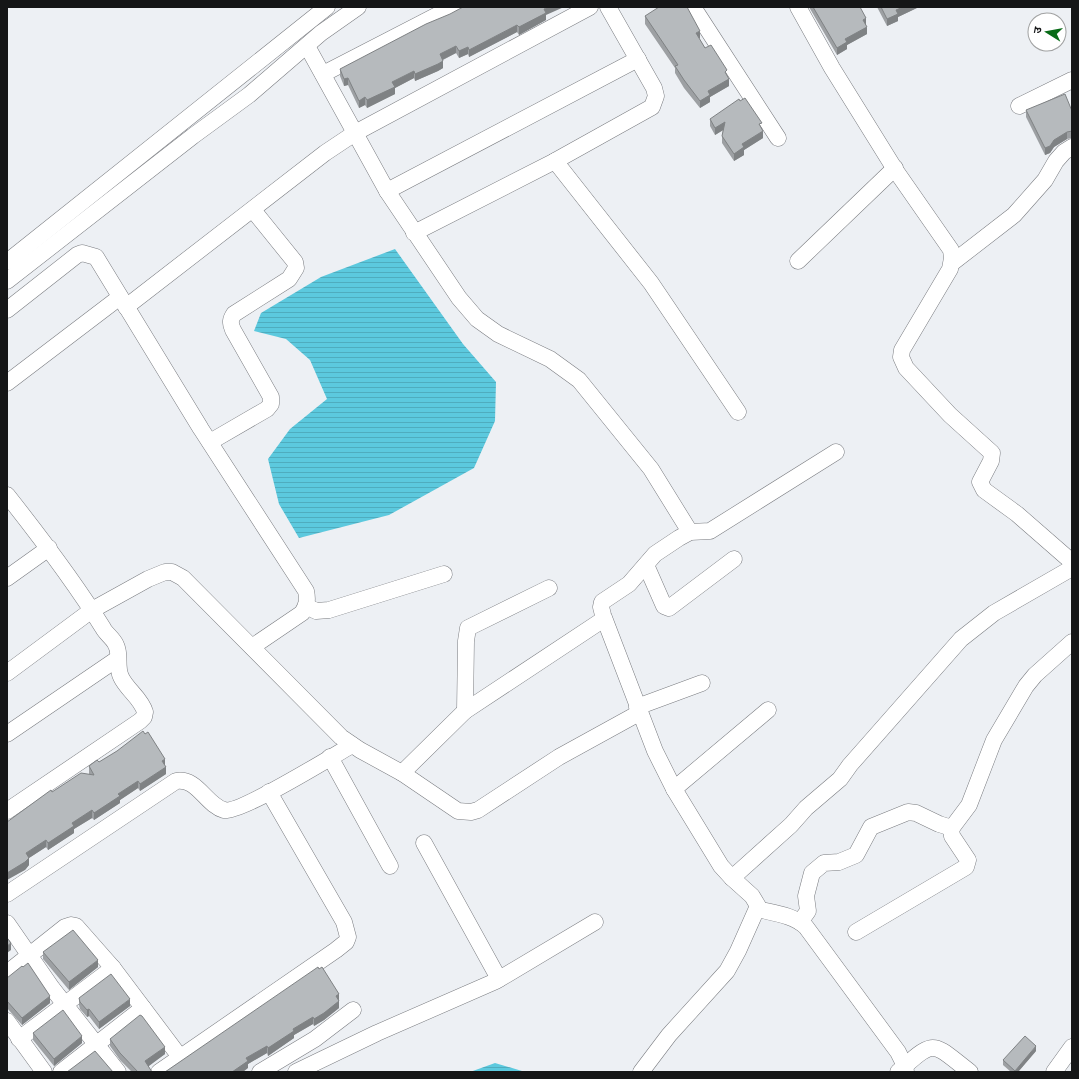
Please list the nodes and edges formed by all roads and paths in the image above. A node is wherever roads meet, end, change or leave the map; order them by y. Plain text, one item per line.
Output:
1 (327, 7) edge
2 (358, 7) edge
3 (452, 7) edge
4 (590, 7) edge
5 (608, 7) edge
6 (693, 7) edge
7 (798, 7) edge
8 (308, 13) edge
9 (321, 33) junction
10 (307, 46) junction
11 (638, 59) junction
12 (323, 74) junction
13 (1071, 83) edge
14 (1019, 106) dead end
15 (355, 132) junction
16 (778, 138) dead end
17 (1072, 147) edge
18 (555, 161) junction
19 (895, 168) junction
20 (387, 191) junction
21 (253, 210) junction
22 (414, 232) junction
23 (798, 261) dead end
24 (7, 262) edge
25 (952, 263) junction
26 (7, 281) edge
27 (123, 302) junction
28 (7, 310) edge
29 (7, 383) edge
30 (738, 412) dead end
31 (210, 442) junction
32 (836, 452) dead end
33 (7, 495) edge
34 (690, 532) junction
35 (50, 548) junction
36 (734, 559) dead end
37 (1072, 562) edge
38 (646, 565) junction
39 (1072, 568) edge
40 (444, 574) dead end
41 (7, 578) edge
42 (548, 588) dead end
43 (306, 606) junction
44 (92, 610) junction
45 (604, 619) junction
46 (1072, 642) edge
47 (252, 647) junction
48 (117, 659) junction
49 (7, 673) edge
50 (702, 683) dead end
51 (465, 710) junction
52 (638, 710) junction
53 (768, 710) dead end
54 (7, 734) edge
55 (352, 745) junction
56 (330, 757) junction
57 (402, 773) junction
58 (674, 789) junction
59 (269, 792) junction
60 (7, 811) edge
61 (952, 828) junction
62 (424, 843) dead end
63 (390, 866) dead end
64 (732, 878) junction
65 (7, 894) edge
66 (757, 908) junction
67 (595, 922) dead end
68 (800, 922) junction
69 (7, 923) edge
70 (856, 932) dead end
71 (29, 954) junction
72 (113, 968) junction
73 (7, 973) edge
74 (499, 979) junction
75 (65, 1002) junction
76 (143, 1008) junction
77 (353, 1010) dead end
78 (7, 1021) edge
79 (19, 1039) junction
80 (97, 1045) junction
81 (1072, 1047) edge
82 (180, 1057) junction
83 (903, 1070) edge
84 (44, 1072) edge
85 (61, 1072) edge
86 (118, 1072) edge
87 (159, 1072) edge
88 (260, 1072) edge
89 (296, 1072) edge
90 (641, 1072) edge
91 (970, 1072) edge
92 (1054, 1072) edge

1 - 8 street
2 - 9 street
3 - 12 street
4 - 15 street
5 - 11 street
6 - 16 street
7 - 19 street
8 - 9 street
8 - 24 street
9 - 10 street
10 - 12 street
10 - 26 street
11 - 18 street
11 - 20 street
12 - 15 street
13 - 14 street
15 - 20 street
15 - 21 street
17 - 25 street
18 - 22 street
18 - 30 street
19 - 23 street
19 - 25 street
20 - 22 street
21 - 27 street
21 - 31 street
22 - 34 street
25 - 37 street
27 - 28 street
27 - 29 street
27 - 31 street
31 - 43 street
32 - 34 street
33 - 35 street
34 - 38 street
35 - 41 street
35 - 44 street
36 - 38 street
38 - 45 street
39 - 64 street
40 - 43 street
42 - 51 street
43 - 47 street
44 - 47 street
44 - 48 street
44 - 49 street
45 - 51 street
45 - 52 street
46 - 61 street
47 - 55 street
48 - 54 street
48 - 60 street
50 - 52 street
51 - 57 street
52 - 57 street
52 - 58 street
53 - 58 street
55 - 56 street
55 - 57 street
56 - 59 street
56 - 63 street
58 - 64 street
59 - 65 street
59 - 82 street
61 - 68 street
61 - 70 street
62 - 74 street
64 - 66 street
66 - 68 street
66 - 90 street
67 - 74 street
68 - 83 street
69 - 71 street
71 - 72 street
71 - 73 street
71 - 75 street
72 - 75 street
72 - 76 street
74 - 89 street
75 - 79 street
75 - 80 street
76 - 80 street
76 - 82 street
77 - 88 street
78 - 79 street
79 - 84 street
80 - 85 street
80 - 86 street
81 - 92 street
82 - 87 street
83 - 91 street

